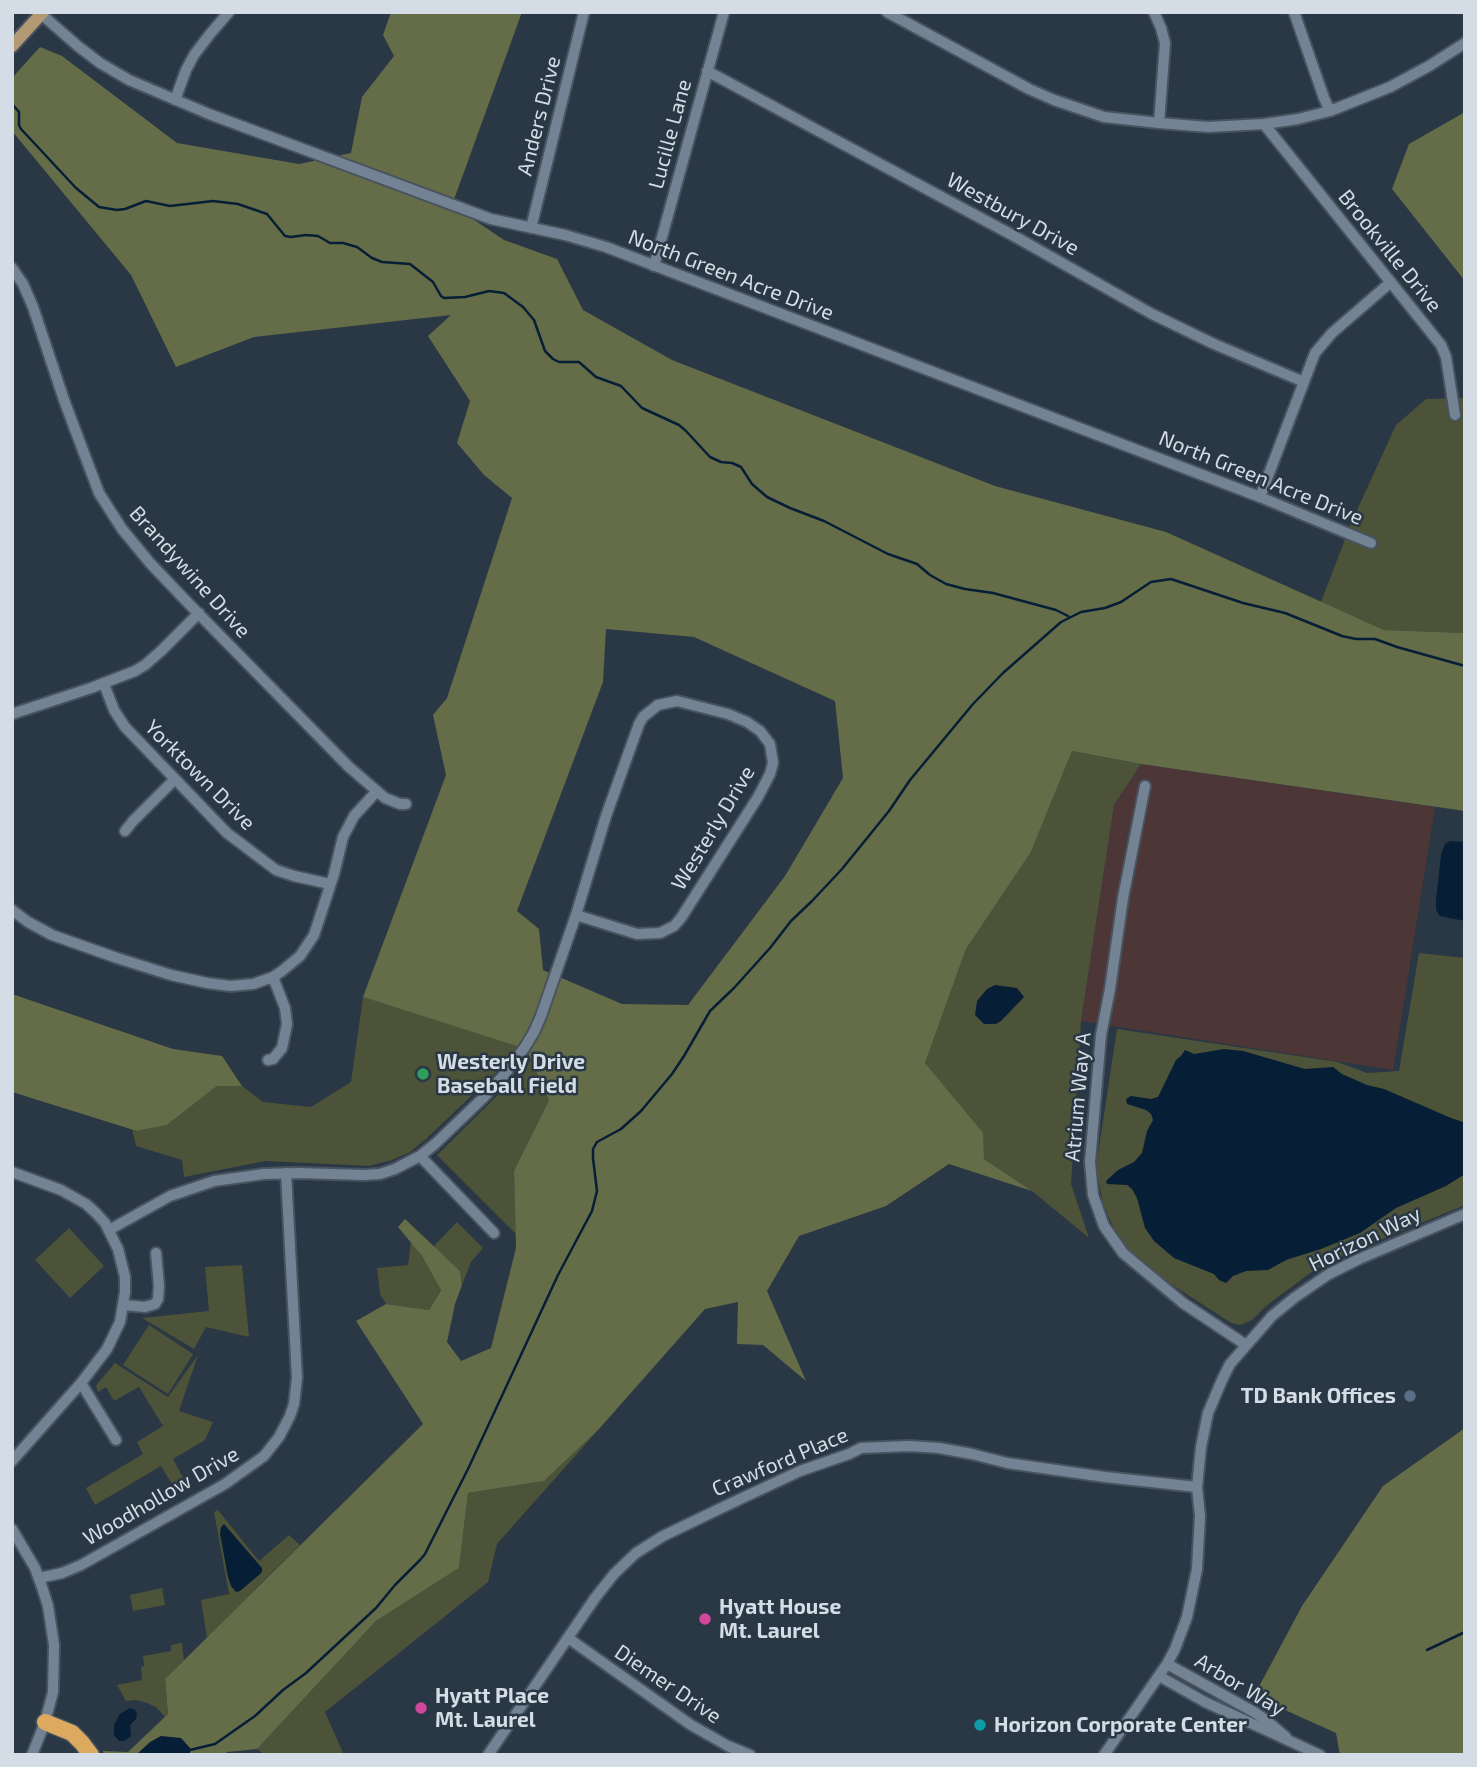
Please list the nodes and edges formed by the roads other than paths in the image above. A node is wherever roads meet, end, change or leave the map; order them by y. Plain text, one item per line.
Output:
1 (229, 12) edge
2 (584, 12) edge
3 (724, 12) edge
4 (887, 12) edge
5 (1154, 12) edge
6 (1294, 12) edge
7 (42, 13) edge
8 (1465, 43) edge
9 (12, 46) edge
10 (707, 71) junction
11 (176, 100) junction
12 (1330, 111) junction
13 (1159, 123) junction
14 (1264, 124) junction
15 (531, 228) junction
16 (654, 266) junction
17 (12, 268) edge
18 (1391, 282) junction
19 (1304, 382) junction
20 (1455, 415) dead end
21 (1260, 497) junction
22 (1371, 543) dead end
23 (199, 613) junction
24 (104, 684) junction
25 (12, 714) edge
26 (175, 779) junction
27 (1145, 786) dead end
28 (376, 792) junction
29 (407, 804) dead end
30 (125, 831) dead end
31 (330, 884) junction
32 (12, 910) edge
33 (576, 915) junction
34 (273, 976) junction
35 (268, 1060) dead end
36 (420, 1156) junction
37 (12, 1172) edge
38 (286, 1173) junction
39 (1465, 1214) edge
40 (109, 1230) junction
41 (494, 1233) dead end
42 (156, 1253) dead end
43 (124, 1305) junction
44 (1246, 1345) junction
45 (81, 1383) junction
46 (116, 1440) dead end
47 (15, 1453) edge
48 (1197, 1487) junction
49 (12, 1529) edge
50 (39, 1578) junction
51 (568, 1638) junction
52 (1167, 1664) junction
53 (1159, 1676) junction
54 (1147, 1694) junction
55 (45, 1723) junction
56 (1291, 1741) junction
57 (32, 1755) edge
58 (91, 1755) edge
59 (488, 1755) edge
60 (751, 1755) edge
61 (1104, 1755) edge
62 (1113, 1755) edge
63 (1320, 1755) edge

1 - 11 street
2 - 15 street, Anders Drive
3 - 10 street, Lucille Lane
4 - 13 street
5 - 13 street
6 - 12 street
7 - 9 main road
7 - 11 street, North Green Acre Drive
8 - 12 street
10 - 16 street, Lucille Lane
10 - 19 street, Westbury Drive
11 - 15 street, North Green Acre Drive
12 - 14 street
13 - 14 street
14 - 18 street, Brookville Drive
15 - 16 street, North Green Acre Drive
16 - 21 street, North Green Acre Drive
17 - 23 street, Brandywine Drive
18 - 19 street
18 - 20 street, Brookville Drive
19 - 21 street
21 - 22 street, North Green Acre Drive
23 - 24 street
23 - 28 street, Brandywine Drive
24 - 25 street
24 - 26 street, Yorktown Drive
26 - 30 street
26 - 31 street, Yorktown Drive
27 - 44 street, Atrium Way A
28 - 29 street, Brandywine Drive
28 - 31 street
31 - 34 street
32 - 34 street
33 - 33 street, Westerly Drive
33 - 36 street, Westerly Drive
34 - 35 street
36 - 38 street, Westerly Drive
36 - 41 street
37 - 40 street
38 - 40 street, Westerly Drive
38 - 50 street, Woodhollow Drive
39 - 44 street, Horizon Way
40 - 43 street
42 - 43 street
43 - 45 street
44 - 48 street, Horizon Way
45 - 46 street
45 - 47 street
48 - 51 street, Crawford Place
48 - 52 street, Horizon Way
49 - 50 street
50 - 55 street
51 - 59 street, Crawford Place
51 - 60 street, Diemer Drive
52 - 53 street, Horizon Way
52 - 56 street, Arbor Way
53 - 54 street, Horizon Way
53 - 56 street, Arbor Way
54 - 61 street
54 - 62 street
55 - 57 street
55 - 58 highway
56 - 63 street, Arbor Way

